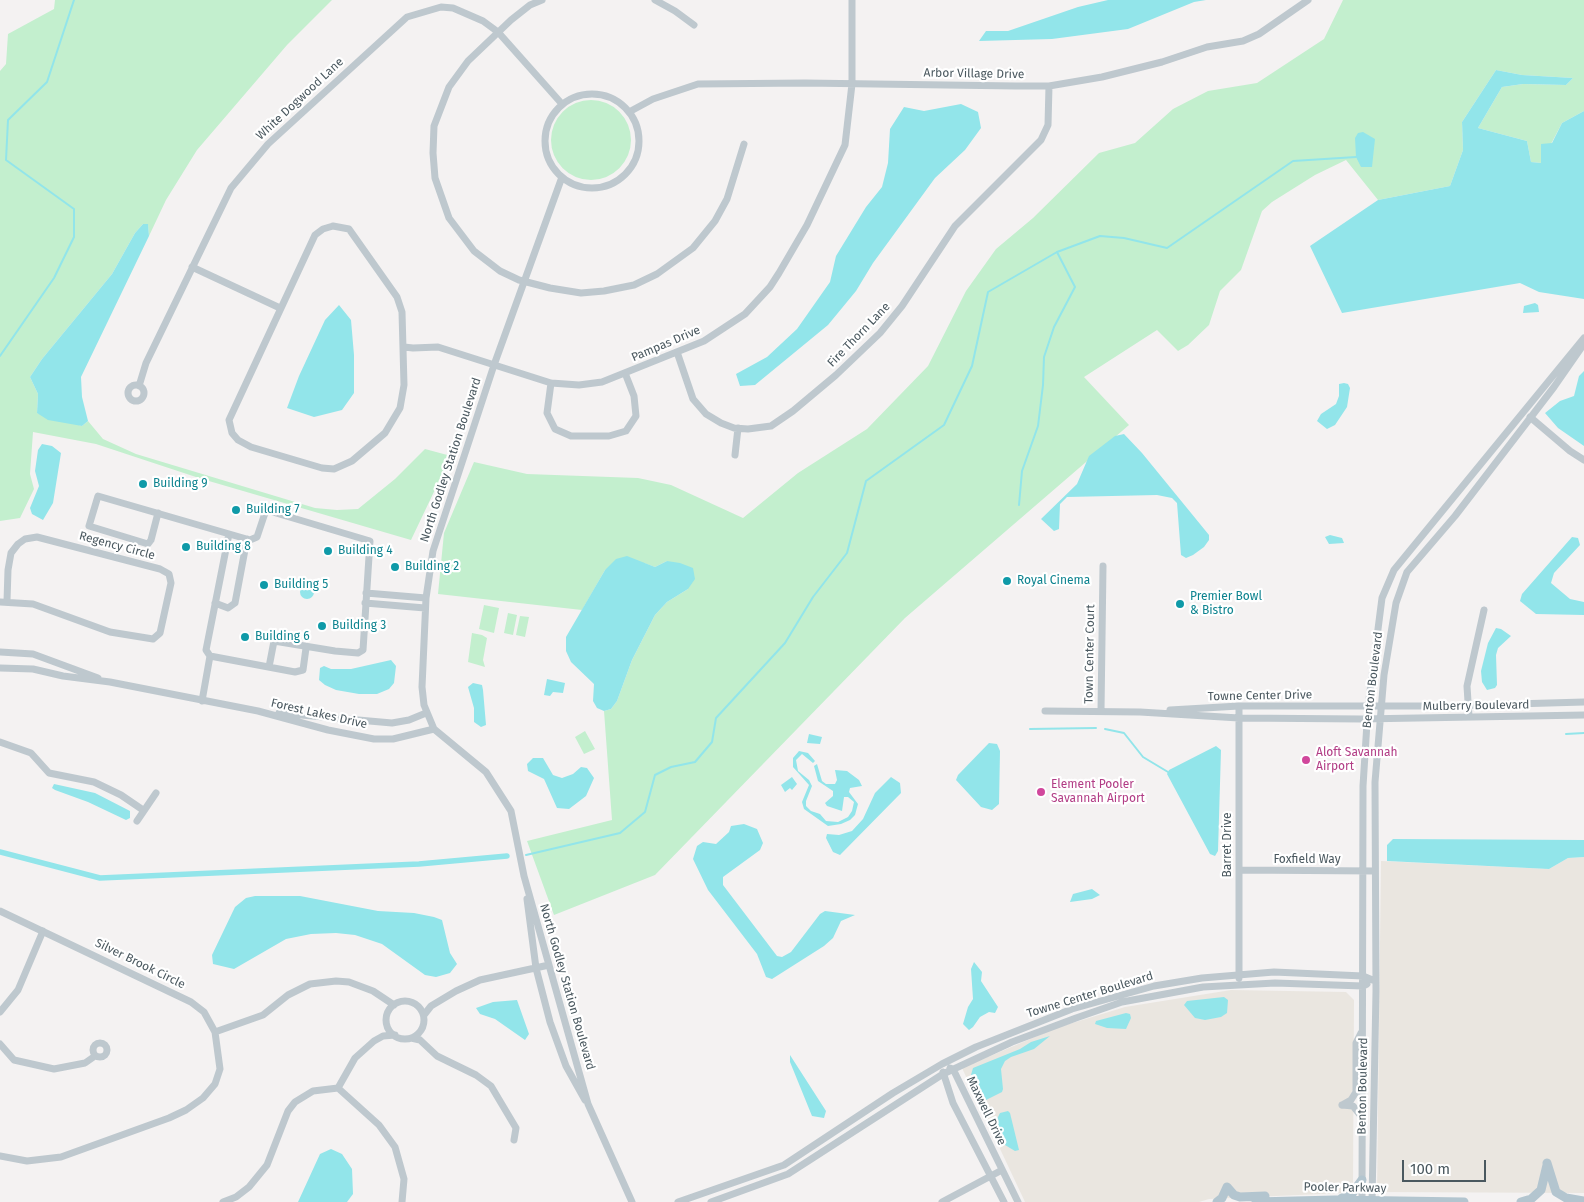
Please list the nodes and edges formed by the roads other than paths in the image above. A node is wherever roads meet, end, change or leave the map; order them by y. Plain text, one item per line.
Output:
1 (542, 0) edge
2 (655, 0) edge
3 (852, 0) edge
4 (1308, 0) edge
5 (446, 4) edge
6 (694, 25) dead end
7 (498, 32) junction
8 (852, 84) junction
9 (1049, 86) junction
10 (562, 104) junction
11 (629, 112) junction
12 (744, 144) dead end
13 (562, 177) junction
14 (192, 267) junction
15 (523, 281) junction
16 (280, 308) junction
17 (1584, 338) edge
18 (1584, 344) edge
19 (404, 346) junction
20 (676, 352) junction
21 (494, 365) junction
22 (625, 373) junction
23 (551, 383) junction
24 (139, 386) dead end
25 (1530, 417) junction
26 (738, 428) junction
27 (735, 455) dead end
28 (1584, 460) edge
29 (158, 514) junction
30 (229, 534) junction
31 (247, 539) junction
32 (1103, 566) dead end
33 (366, 593) junction
34 (426, 598) junction
35 (4, 602) edge
36 (214, 603) junction
37 (365, 604) junction
38 (426, 608) junction
39 (1484, 610) dead end
40 (306, 648) junction
41 (0, 652) edge
42 (38, 656) junction
43 (210, 656) junction
44 (270, 666) junction
45 (0, 668) edge
46 (33, 670) junction
47 (110, 682) junction
48 (202, 701) junction
49 (1584, 702) edge
50 (1239, 706) junction
51 (1468, 706) junction
52 (1368, 707) junction
53 (1380, 707) junction
54 (258, 711) junction
55 (1101, 711) junction
56 (1045, 712) dead end
57 (1140, 712) junction
58 (426, 713) junction
59 (1584, 715) edge
60 (1469, 717) junction
61 (1239, 718) junction
62 (1379, 718) junction
63 (1367, 719) junction
64 (434, 729) junction
65 (0, 742) edge
66 (156, 793) dead end
67 (144, 810) junction
68 (138, 821) dead end
69 (1239, 870) junction
70 (1363, 871) junction
71 (1375, 871) junction
72 (524, 876) junction
73 (0, 911) edge
74 (44, 931) junction
75 (549, 965) junction
76 (536, 968) junction
77 (1306, 973) junction
78 (1239, 975) junction
79 (1331, 975) junction
80 (1363, 976) junction
81 (1375, 981) junction
82 (1306, 983) junction
83 (1239, 984) junction
84 (1331, 985) junction
85 (1363, 986) junction
86 (391, 1005) junction
87 (431, 1006) junction
88 (419, 1007) junction
89 (0, 1012) edge
90 (424, 1015) junction
91 (388, 1026) junction
92 (1362, 1030) junction
93 (421, 1031) junction
94 (215, 1032) junction
95 (394, 1035) junction
96 (383, 1036) junction
97 (411, 1038) junction
98 (420, 1040) junction
99 (0, 1044) edge
100 (95, 1056) dead end
101 (942, 1064) junction
102 (953, 1069) junction
103 (943, 1074) junction
104 (338, 1088) junction
105 (588, 1104) junction
106 (1362, 1119) junction
107 (514, 1140) dead end
108 (0, 1156) edge
109 (1002, 1170) junction
110 (991, 1176) junction
111 (1362, 1180) junction
112 (1315, 1200) junction
113 (1335, 1200) junction
114 (1362, 1201) edge
115 (1372, 1201) edge
116 (1584, 1201) edge
117 (223, 1202) edge
118 (402, 1202) edge
119 (632, 1202) edge
120 (678, 1202) edge
121 (710, 1202) edge
122 (942, 1202) edge
123 (1004, 1202) edge
124 (1018, 1202) edge
125 (1217, 1202) edge
126 (1256, 1202) edge
127 (1464, 1202) edge
128 (1521, 1202) edge

1 - 7 street
2 - 6 street
3 - 8 street, Pampas Drive
4 - 9 street, Arbor Village Drive
5 - 7 street, White Dogwood Lane
5 - 14 street, White Dogwood Lane
7 - 10 street, White Dogwood Lane
7 - 15 street
8 - 9 street, Arbor Village Drive
8 - 11 street, Arbor Village Drive
8 - 20 street, Pampas Drive
9 - 26 street, Fire Thorn Lane
10 - 11 street
10 - 13 street
11 - 13 street
12 - 15 street
13 - 15 street, North Godley Station Boulevard
14 - 16 street
14 - 24 street, White Dogwood Lane
15 - 21 street, North Godley Station Boulevard
16 - 19 street
16 - 19 street
17 - 52 street, Benton Boulevard
18 - 25 street, Benton Boulevard
19 - 21 street, Pampas Drive
20 - 22 street, Pampas Drive
20 - 26 street, Fire Thorn Lane
21 - 23 street, Pampas Drive
21 - 34 street, North Godley Station Boulevard
22 - 23 street, Pampas Drive
22 - 23 street
25 - 28 street
25 - 53 street, Benton Boulevard
26 - 27 street
29 - 29 street
29 - 30 street
30 - 31 street
30 - 36 street
31 - 33 street
31 - 36 street
32 - 55 street, Town Center Court
33 - 34 street
33 - 37 street
34 - 38 street, North Godley Station Boulevard
35 - 35 street, Regency Circle
36 - 43 street
37 - 38 street
37 - 40 street
38 - 58 street, North Godley Station Boulevard
39 - 51 street
40 - 44 street
40 - 44 street
41 - 42 street, Forest Lakes Drive
42 - 46 street
42 - 47 street, Forest Lakes Drive
43 - 44 street
43 - 48 street
45 - 46 street, Forest Lakes Drive
46 - 47 street, Forest Lakes Drive
47 - 48 street, Forest Lakes Drive
48 - 54 street, Forest Lakes Drive
49 - 51 street, Mulberry Boulevard
50 - 52 street, Towne Center Drive
50 - 57 street, Towne Center Drive
50 - 61 street, Barret Drive
51 - 53 street, Mulberry Boulevard
51 - 60 street
52 - 53 street, Towne Center Drive
52 - 63 street, Benton Boulevard
53 - 62 street, Benton Boulevard
54 - 58 street, Forest Lakes Drive
54 - 64 street, Forest Lakes Drive
55 - 56 street, Towne Center Drive
55 - 57 street, Towne Center Drive
57 - 61 street, Towne Center Drive
58 - 64 street, North Godley Station Boulevard
59 - 60 street, Mulberry Boulevard
60 - 62 street, Mulberry Boulevard
61 - 63 street, Towne Center Drive
61 - 69 street, Barret Drive
62 - 63 street, Mulberry Boulevard
62 - 71 street, Benton Boulevard
63 - 70 street, Benton Boulevard
64 - 72 street, North Godley Station Boulevard
65 - 67 street
66 - 67 street
67 - 68 street
69 - 70 street, Foxfield Way
69 - 78 street, Barret Drive
70 - 71 street, Foxfield Way
70 - 80 street, Benton Boulevard
71 - 81 street, Benton Boulevard
72 - 75 street, North Godley Station Boulevard
72 - 76 street, North Godley Station Boulevard
73 - 74 street, Silver Brook Circle
74 - 89 street
74 - 94 street, Silver Brook Circle
75 - 76 street
75 - 105 street, North Godley Station Boulevard
76 - 87 street
76 - 105 street, North Godley Station Boulevard
77 - 78 street, Towne Center Boulevard
77 - 79 street, Towne Center Boulevard
77 - 82 street
78 - 83 street, Barret Drive
78 - 101 street, Towne Center Boulevard
79 - 80 street, Towne Center Boulevard
79 - 84 street
80 - 81 street, Towne Center Boulevard
80 - 85 street, Benton Boulevard
81 - 85 street, Towne Center Boulevard
81 - 115 street, Benton Boulevard
82 - 83 street, Towne Center Boulevard
82 - 84 street, Towne Center Boulevard
83 - 102 street, Towne Center Boulevard
84 - 85 street, Towne Center Boulevard
85 - 92 street, Benton Boulevard
86 - 88 street
86 - 91 street
86 - 94 street
87 - 88 street
87 - 90 street
88 - 90 street
90 - 93 street
91 - 95 street
91 - 96 street
92 - 106 street, Benton Boulevard
92 - 106 street, Benton Boulevard
93 - 97 street
93 - 98 street
94 - 108 street, Silver Brook Circle
95 - 96 street
95 - 97 street
96 - 104 street
97 - 98 street
98 - 107 street
99 - 100 street
101 - 102 street, Maxwell Drive
101 - 103 street, Maxwell Drive
101 - 120 street, Towne Center Boulevard
102 - 103 street, Towne Center Boulevard
102 - 109 street, Maxwell Drive
103 - 110 street, Maxwell Drive
103 - 121 street, Towne Center Boulevard
104 - 117 street
104 - 118 street
105 - 119 street, North Godley Station Boulevard
106 - 111 street, Benton Boulevard
109 - 110 street
109 - 124 street, Maxwell Drive
110 - 122 street
110 - 123 street, Maxwell Drive
111 - 113 main road
111 - 114 street, Benton Boulevard
112 - 113 main road, Pooler Parkway
112 - 125 main road
112 - 126 main road, Pooler Parkway
113 - 114 main road, Pooler Parkway
114 - 115 main road, Pooler Parkway
115 - 127 main road, Pooler Parkway
116 - 128 main road

